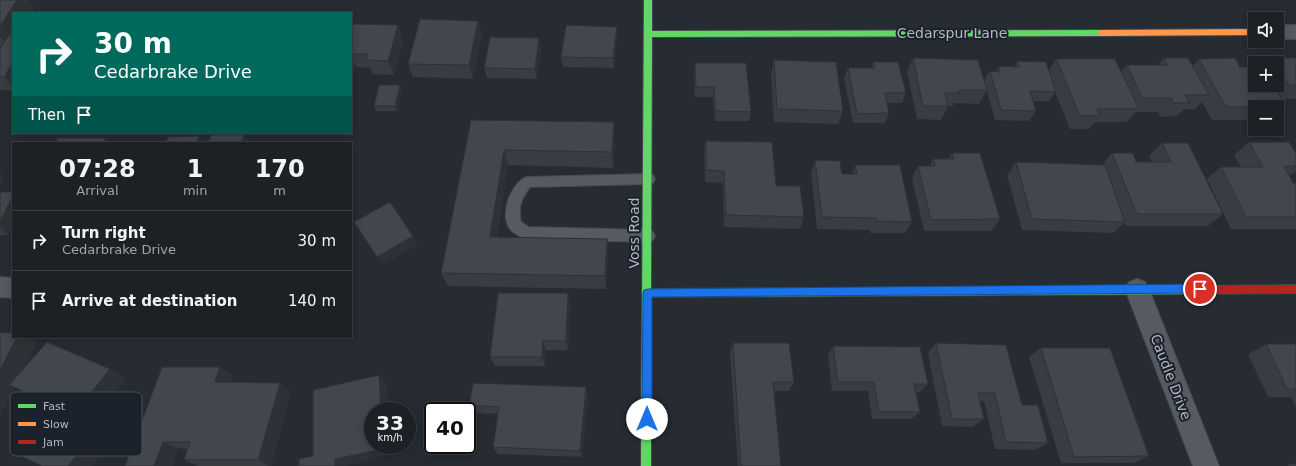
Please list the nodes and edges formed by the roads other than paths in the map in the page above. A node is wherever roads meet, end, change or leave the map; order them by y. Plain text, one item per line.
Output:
1 (648, 0) edge
2 (1248, 32) edge
3 (1284, 32) edge
4 (1296, 32) edge
5 (649, 34) junction
6 (648, 179) junction
7 (648, 236) junction
8 (0, 287) edge
9 (12, 288) edge
10 (1137, 289) junction
11 (1296, 289) edge
12 (648, 293) junction
13 (646, 466) edge
14 (1206, 466) edge

1 - 5 street, Voss Road
2 - 5 street, Cedarspur Lane
3 - 4 street
5 - 6 street, Voss Road
6 - 7 street, Voss Road
6 - 7 lane
7 - 12 street, Voss Road
8 - 9 street
10 - 11 street
10 - 12 street
10 - 14 street, Caudle Drive
12 - 13 street, Voss Road

